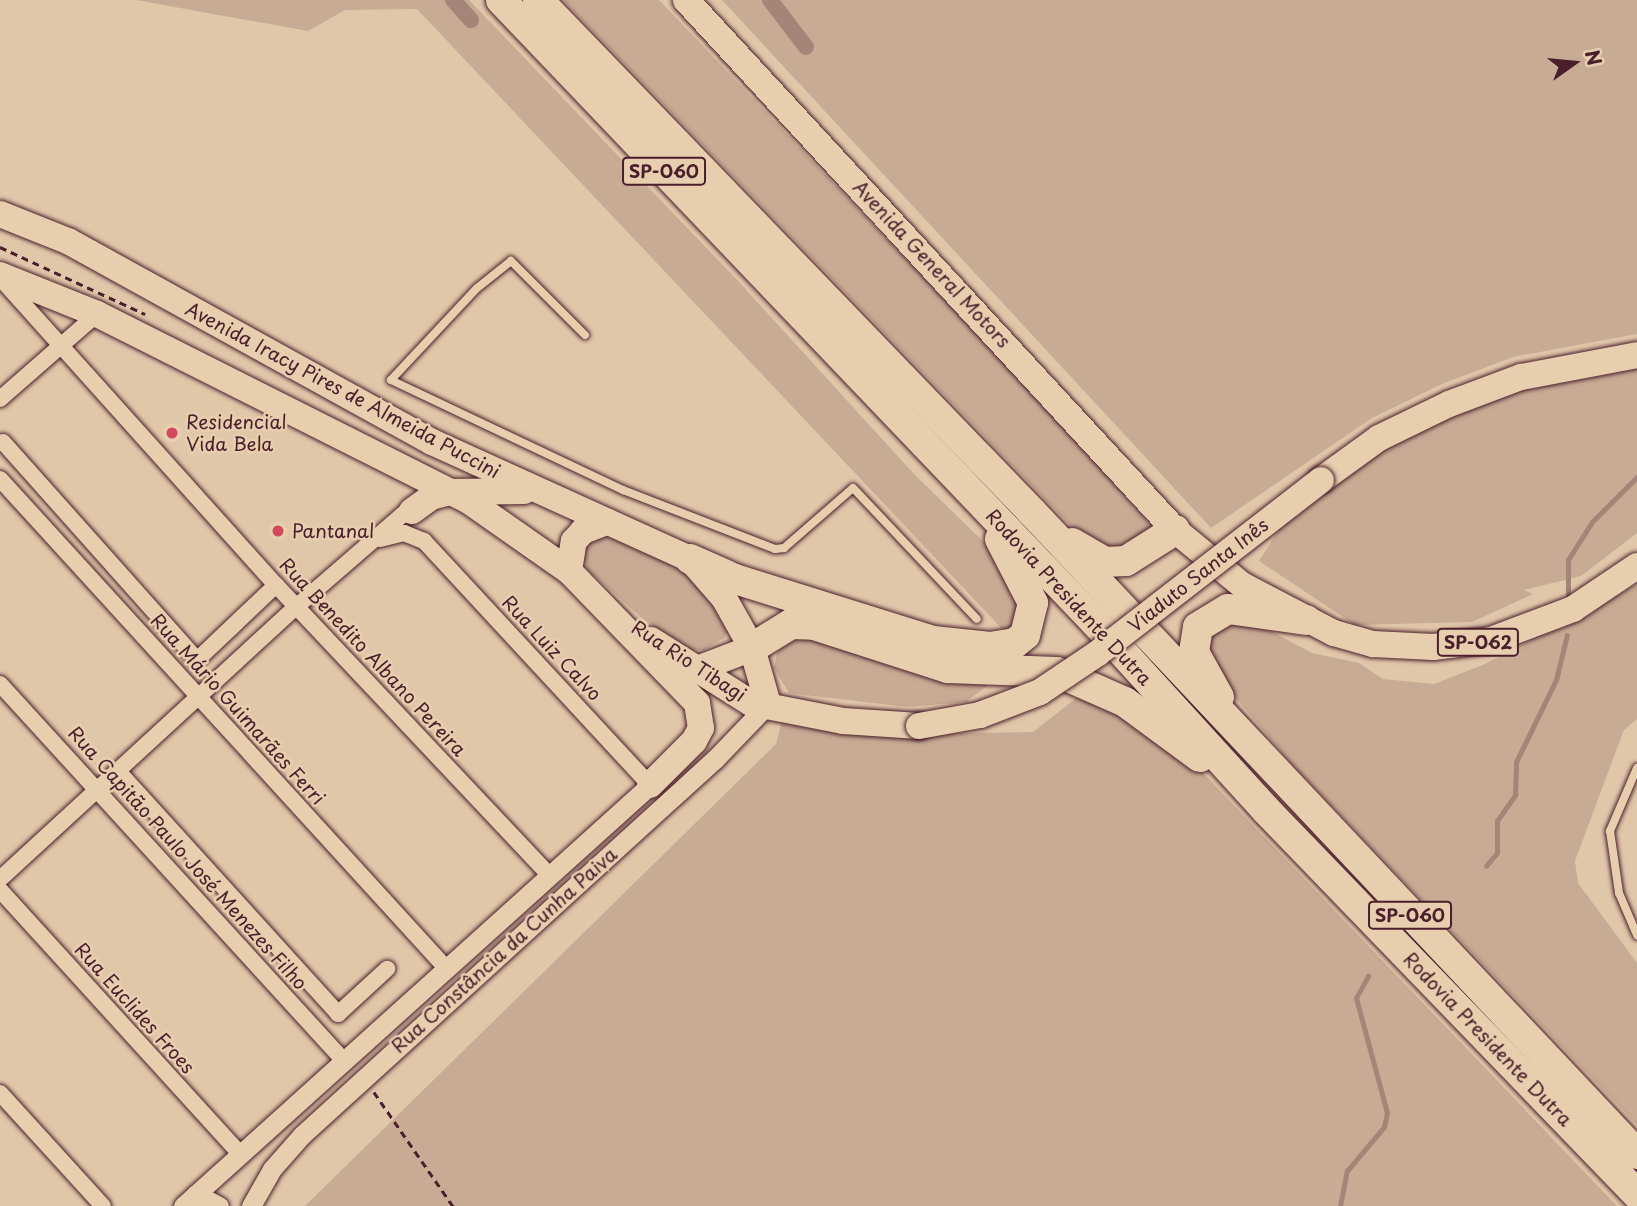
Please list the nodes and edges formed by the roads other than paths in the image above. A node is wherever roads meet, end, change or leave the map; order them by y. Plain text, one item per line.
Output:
1 (501, 0) edge
2 (538, 0) edge
3 (686, 0) edge
4 (0, 214) edge
5 (0, 277) edge
6 (97, 314) junction
7 (585, 335) dead end
8 (60, 346) junction
9 (1637, 355) edge
10 (0, 399) edge
11 (1075, 417) junction
12 (3, 442) dead end
13 (432, 442) junction
14 (0, 479) edge
15 (450, 492) junction
16 (540, 494) junction
17 (978, 499) junction
18 (412, 510) joint
19 (1032, 512) junction
20 (607, 522) junction
21 (1175, 530) junction
22 (1209, 535) junction
23 (373, 541) junction
24 (690, 559) junction
25 (1637, 566) edge
26 (569, 571) junction
27 (276, 585) junction
28 (592, 594) junction
29 (296, 607) junction
30 (977, 619) dead end
31 (1306, 620) junction
32 (752, 648) junction
33 (695, 670) junction
34 (0, 684) edge
35 (198, 696) junction
36 (768, 704) junction
37 (919, 726) joint
38 (1243, 740) junction
39 (1637, 768) edge
40 (118, 771) junction
41 (650, 785) junction
42 (97, 789) junction
43 (1266, 810) junction
44 (549, 875) junction
45 (0, 879) edge
46 (0, 890) edge
47 (1637, 935) edge
48 (446, 968) junction
49 (387, 969) dead end
50 (344, 1061) junction
51 (0, 1093) edge
52 (240, 1154) junction
53 (1637, 1154) edge
54 (1637, 1194) edge
55 (190, 1200) edge
56 (103, 1206) edge
57 (219, 1206) edge
58 (251, 1206) edge

1 - 17 highway, Rodovia Presidente Dutra / SP-060
2 - 19 highway, Rodovia Presidente Dutra / SP-060
3 - 11 main road, Avenida General Motors
4 - 13 main road, Avenida Iracy Pires de Almeida Puccini
5 - 6 main road, Avenida Iracy Pires de Almeida Puccini
5 - 8 street, Rua Benedito Albano Pereira
6 - 8 street
6 - 15 main road, Avenida Iracy Pires de Almeida Puccini
7 - 30 lane
8 - 10 street
8 - 27 street, Rua Benedito Albano Pereira
9 - 37 main road, Viaduto Santa Inês, bridge
11 - 21 main road, Avenida General Motors
11 - 22 main road
12 - 27 street
13 - 15 main road
13 - 16 main road, Avenida Iracy Pires de Almeida Puccini
14 - 35 street, Rua Mário Guimarães Ferri
15 - 16 main road
15 - 18 main road
15 - 26 main road, Avenida Iracy Pires de Almeida Puccini
16 - 20 main road, Avenida Iracy Pires de Almeida Puccini
17 - 24 highway
17 - 43 highway, Rodovia Presidente Dutra / SP-060
18 - 23 street
19 - 21 highway
19 - 38 highway, Rodovia Presidente Dutra / SP-060
20 - 24 main road, Avenida Iracy Pires de Almeida Puccini
20 - 26 main road
21 - 22 main road
21 - 31 main road, SP-062
22 - 31 main road
23 - 29 street
23 - 41 street, Rua Luiz Calvo
24 - 32 main road
25 - 31 main road, SP-062
26 - 28 main road, Avenida Iracy Pires de Almeida Puccini
27 - 29 street, Rua Benedito Albano Pereira
28 - 33 main road, Rua Rio Tibagi
28 - 41 main road
29 - 35 street
29 - 44 street, Rua Benedito Albano Pereira
31 - 38 highway
32 - 33 main road
32 - 36 main road
32 - 43 highway
33 - 36 main road, Rua Rio Tibagi
34 - 42 street, Rua Capitão Paulo José Menezes Filho
35 - 40 street
35 - 48 street, Rua Mário Guimarães Ferri
36 - 37 main road, Rua Rio Tibagi
36 - 58 street, Rua Constância da Cunha Paiva
38 - 53 highway, Rodovia Presidente Dutra / SP-060
39 - 47 lane
40 - 42 street
40 - 49 street
41 - 44 street, Rua Constância da Cunha Paiva
42 - 45 street
42 - 50 street, Rua Capitão Paulo José Menezes Filho
43 - 54 highway, Rodovia Presidente Dutra / SP-060
44 - 48 street, Rua Constância da Cunha Paiva
46 - 52 street, Rua Euclides Froes
48 - 50 street, Rua Constância da Cunha Paiva
50 - 52 street, Rua Constância da Cunha Paiva
51 - 56 street
52 - 55 street, Rua Constância da Cunha Paiva
55 - 57 street

